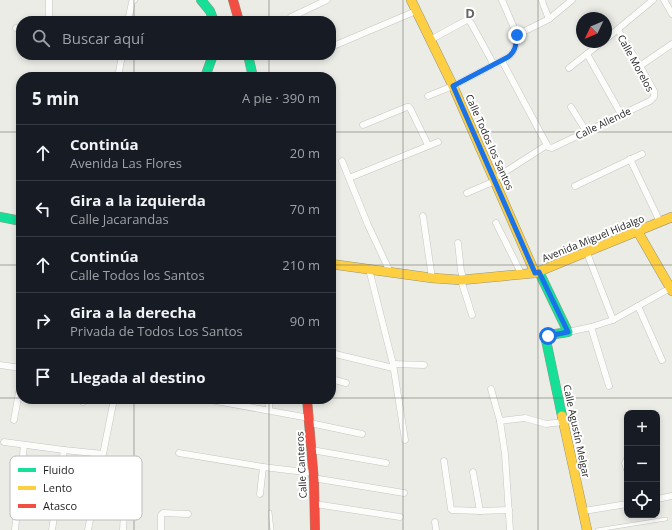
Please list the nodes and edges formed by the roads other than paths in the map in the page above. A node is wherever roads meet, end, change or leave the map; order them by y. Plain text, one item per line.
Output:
1 (49, 0) edge
2 (134, 0) edge
3 (202, 0) edge
4 (233, 0) edge
5 (327, 0) edge
6 (412, 0) edge
7 (502, 0) edge
8 (542, 0) edge
9 (570, 0) edge
10 (653, 0) edge
11 (664, 0) edge
12 (416, 11) junction
13 (672, 14) edge
14 (49, 16) edge
15 (129, 16) edge
16 (212, 16) edge
17 (238, 16) edge
18 (291, 16) dead end
19 (549, 19) junction
20 (618, 30) junction
21 (612, 34) edge
22 (517, 35) junction
23 (430, 40) junction
24 (672, 44) edge
25 (336, 45) edge
26 (594, 48) edge
27 (587, 54) junction
28 (121, 60) edge
29 (210, 60) edge
30 (249, 60) edge
31 (502, 61) junction
32 (494, 65) junction
33 (640, 66) junction
34 (569, 68) dead end
35 (119, 72) edge
36 (207, 72) edge
37 (252, 72) edge
38 (453, 86) junction
39 (428, 96) dead end
40 (654, 97) joint
41 (572, 107) dead end
42 (621, 114) junction
43 (363, 125) dead end
44 (586, 131) junction
45 (438, 142) dead end
46 (428, 145) junction
47 (549, 147) junction
48 (642, 154) dead end
49 (630, 159) junction
50 (342, 161) dead end
51 (349, 178) junction
52 (494, 180) junction
53 (574, 186) dead end
54 (467, 193) dead end
55 (423, 216) dead end
56 (0, 217) edge
57 (672, 218) edge
58 (16, 220) edge
59 (660, 222) junction
60 (496, 223) dead end
61 (638, 232) junction
62 (458, 243) dead end
63 (587, 253) junction
64 (336, 265) edge
65 (369, 269) junction
66 (390, 272) junction
67 (537, 273) junction
68 (522, 275) junction
69 (432, 278) junction
70 (462, 280) junction
71 (671, 289) edge
72 (638, 306) junction
73 (472, 316) dead end
74 (613, 320) junction
75 (591, 327) junction
76 (568, 332) junction
77 (336, 354) edge
78 (662, 360) dead end
79 (0, 365) edge
80 (424, 365) dead end
81 (393, 366) junction
82 (16, 367) edge
83 (336, 380) edge
84 (346, 383) dead end
85 (609, 386) dead end
86 (491, 389) dead end
87 (17, 404) edge
88 (113, 404) edge
89 (251, 404) edge
90 (269, 404) edge
91 (307, 404) edge
92 (269, 410) junction
93 (14, 420) dead end
94 (309, 420) junction
95 (500, 421) junction
96 (563, 422) junction
97 (362, 434) dead end
98 (405, 440) dead end
99 (4, 442) dead end
100 (24, 445) junction
101 (64, 450) junction
102 (312, 450) junction
103 (103, 454) joint
104 (179, 454) dead end
105 (23, 456) edge
106 (63, 456) edge
107 (444, 461) dead end
108 (386, 462) dead end
109 (263, 467) junction
110 (473, 472) dead end
111 (313, 476) junction
112 (404, 493) dead end
113 (260, 494) dead end
114 (672, 496) edge
115 (660, 498) edge
116 (315, 504) junction
117 (624, 504) edge
118 (509, 510) junction
119 (480, 511) junction
120 (584, 511) junction
121 (270, 512) dead end
122 (188, 514) dead end
123 (400, 517) dead end
124 (666, 519) dead end
125 (16, 520) edge
126 (54, 520) edge
127 (90, 520) edge
128 (124, 520) edge
129 (435, 522) dead end
130 (15, 530) edge
131 (52, 530) edge
132 (88, 530) edge
133 (123, 530) edge
134 (161, 530) edge
135 (272, 530) edge
136 (315, 530) edge
137 (436, 530) edge
138 (510, 530) edge
139 (587, 530) edge
140 (597, 530) edge

1 - 14 street
2 - 15 street
3 - 16 street
4 - 17 street
5 - 18 street
6 - 12 street, Calle Todos los Santos
7 - 22 street
8 - 19 street
9 - 19 street
10 - 20 street
11 - 13 street
12 - 23 street, Calle Todos los Santos
12 - 25 street
19 - 22 street
20 - 21 street
20 - 33 street, Calle Morelos
22 - 31 street
23 - 32 street
23 - 38 street, Calle Todos los Santos
24 - 33 street
26 - 27 street
27 - 34 street
27 - 42 street
28 - 35 street
29 - 36 street
30 - 37 street
31 - 32 street
31 - 47 street
32 - 38 street
33 - 40 street, Calle Morelos
38 - 39 street
38 - 52 street, Calle Todos los Santos
40 - 42 street, Calle Allende
41 - 44 street
42 - 44 street, Calle Allende
43 - 46 street
44 - 47 street, Calle Allende
45 - 46 street
46 - 51 street
47 - 52 street, Calle Allende
48 - 49 street
49 - 53 street
49 - 59 street
50 - 51 street
51 - 66 street
52 - 54 street, Calle Allende
52 - 67 street, Calle Todos los Santos
55 - 69 street
56 - 58 street
57 - 59 street, Avenida Miguel Hidalgo
59 - 61 street, Avenida Miguel Hidalgo
60 - 68 street
61 - 63 street, Avenida Miguel Hidalgo
61 - 71 street
62 - 70 street
63 - 67 street, Avenida Miguel Hidalgo
63 - 74 street
64 - 65 street, Avenida Miguel Hidalgo
65 - 66 street, Avenida Miguel Hidalgo
65 - 81 street
66 - 69 street, Avenida Miguel Hidalgo
67 - 68 street, Avenida Miguel Hidalgo
67 - 76 street, Calle Todos los Santos
68 - 70 street, Avenida Miguel Hidalgo
69 - 70 street, Avenida Miguel Hidalgo
70 - 73 street
71 - 72 street
72 - 74 street
72 - 78 street
74 - 75 street
75 - 76 street
75 - 85 street
76 - 96 street, Calle Agustín Melgar
77 - 81 street
79 - 82 street
80 - 81 street
81 - 98 street
83 - 84 street
86 - 95 street
87 - 93 street
88 - 103 street
89 - 92 street
90 - 92 street
91 - 94 street, Calle Canteros
92 - 94 street
94 - 97 street
94 - 102 street, Calle Canteros
95 - 96 street
95 - 118 street
96 - 120 street, Calle Agustín Melgar
99 - 100 street
100 - 101 street
100 - 105 street
101 - 103 street
101 - 106 street
102 - 108 street
102 - 111 street, Calle Canteros
104 - 109 street
107 - 119 street
109 - 111 street
109 - 113 street
110 - 119 street
111 - 112 street
111 - 116 street, Calle Canteros
114 - 115 street
116 - 123 street
116 - 136 street, Calle Canteros
117 - 120 street
118 - 119 street
118 - 138 street
120 - 139 street, Calle Agustín Melgar
121 - 135 lane
122 - 134 street
124 - 140 lane
125 - 130 street
126 - 131 street
127 - 132 street
128 - 133 street
129 - 137 street

